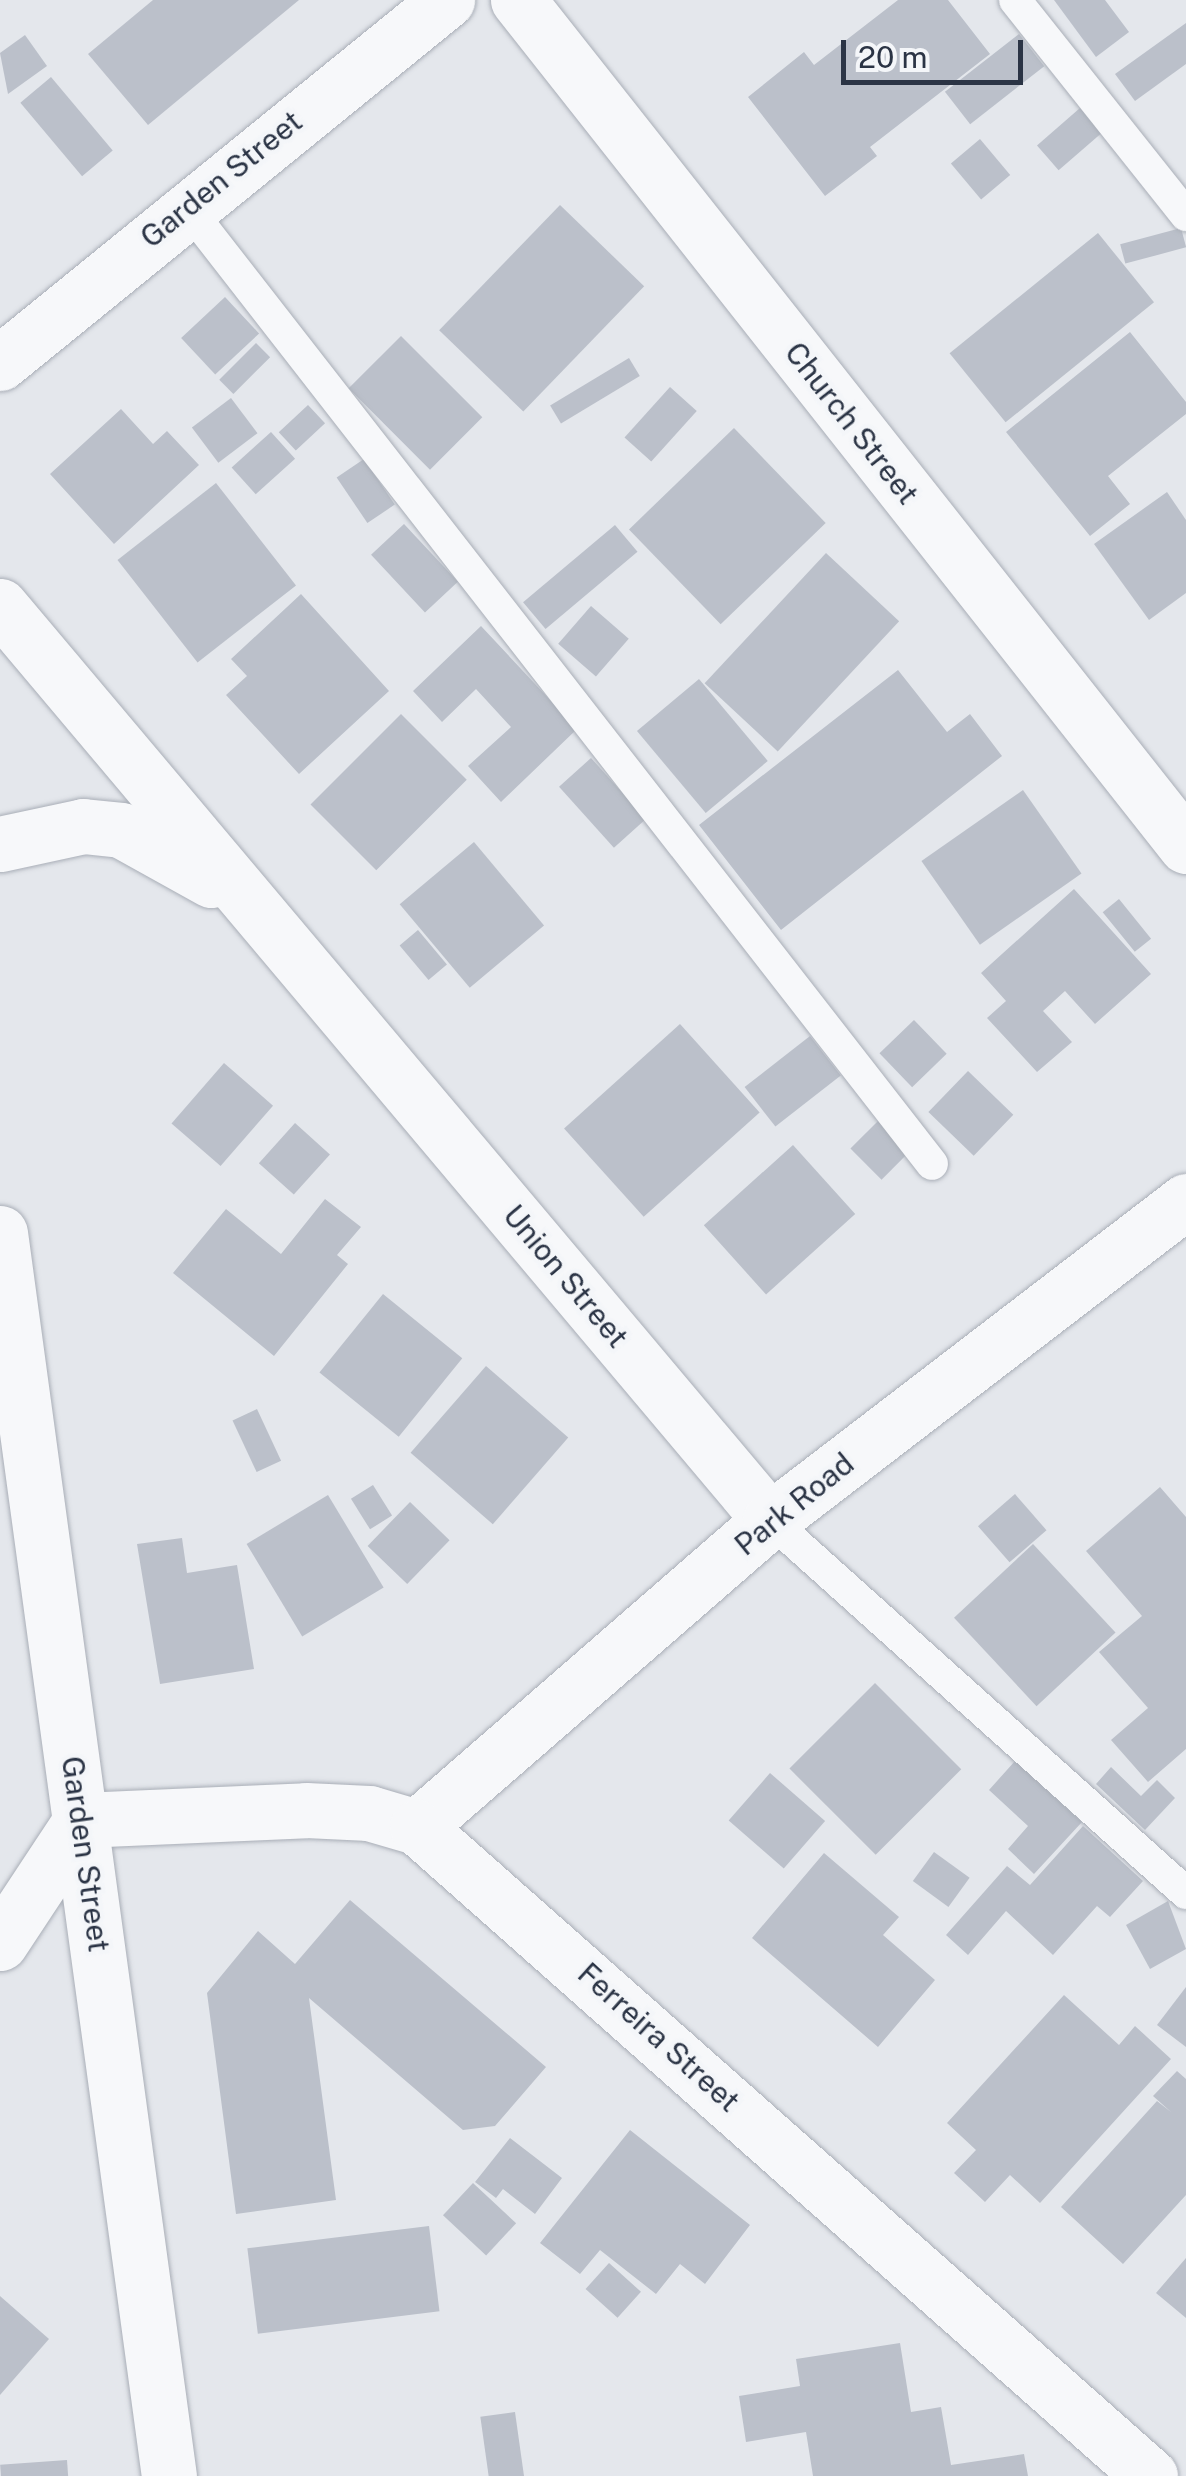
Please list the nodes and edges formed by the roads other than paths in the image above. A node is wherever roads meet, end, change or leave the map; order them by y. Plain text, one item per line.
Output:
1 (447, 0) edge
2 (518, 0) edge
3 (1014, 0) edge
4 (186, 206) junction
5 (1186, 216) edge
6 (0, 364) edge
7 (0, 606) edge
8 (0, 844) edge
9 (1186, 846) edge
10 (273, 926) junction
11 (932, 1164) dead end
12 (1186, 1201) edge
13 (0, 1232) edge
14 (770, 1520) junction
15 (81, 1820) junction
16 (417, 1827) junction
17 (1186, 1893) edge
18 (0, 1943) edge
19 (169, 2476) edge
20 (1150, 2476) edge

1 - 4 street, Garden Street
2 - 9 street, Church Street
3 - 5 lane
4 - 6 street, Garden Street
4 - 11 lane
7 - 10 street, Union Street
8 - 10 street
10 - 14 street, Union Street
12 - 14 street, Park Road
13 - 15 street, Garden Street
14 - 16 street, Park Road
14 - 17 lane, Union Street
15 - 16 street
15 - 18 street
15 - 19 street, Garden Street
16 - 20 street, Ferreira Street

